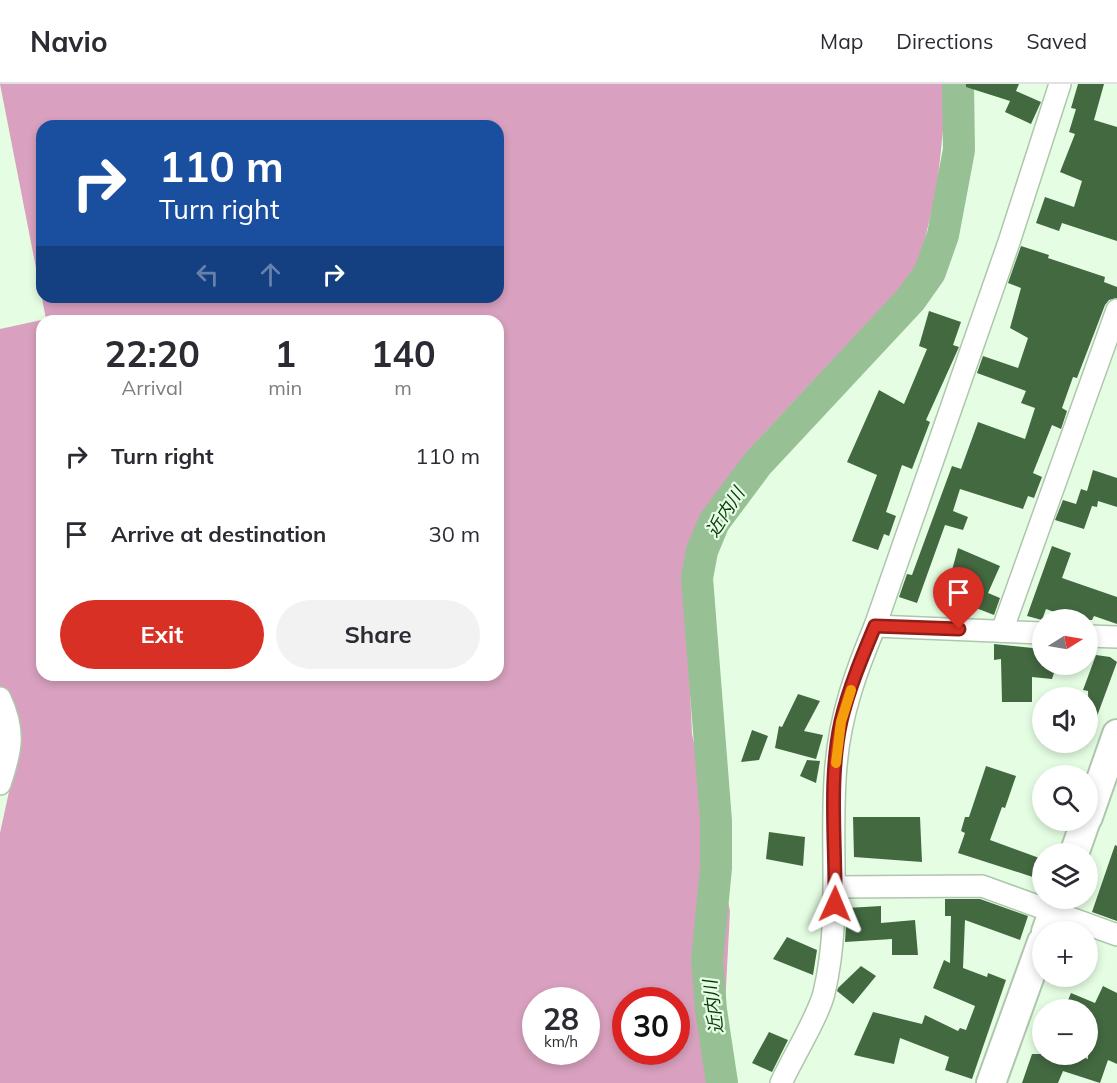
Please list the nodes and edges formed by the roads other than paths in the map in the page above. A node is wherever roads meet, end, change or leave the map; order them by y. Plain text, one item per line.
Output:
1 (1060, 84) edge
2 (1117, 310) edge
3 (875, 626) junction
4 (1002, 631) junction
5 (1032, 632) edge
6 (1098, 637) edge
7 (1117, 638) edge
8 (0, 698) edge
9 (1117, 734) edge
10 (0, 784) edge
11 (1098, 788) edge
12 (836, 886) junction
13 (1053, 914) edge
14 (1117, 934) edge
15 (1032, 970) edge
16 (781, 1083) edge
17 (991, 1083) edge

1 - 3 street
2 - 4 street
3 - 4 street
3 - 12 street
4 - 5 street
6 - 7 street
8 - 10 street
9 - 11 street
12 - 13 street
12 - 16 street
13 - 14 street
15 - 17 street

